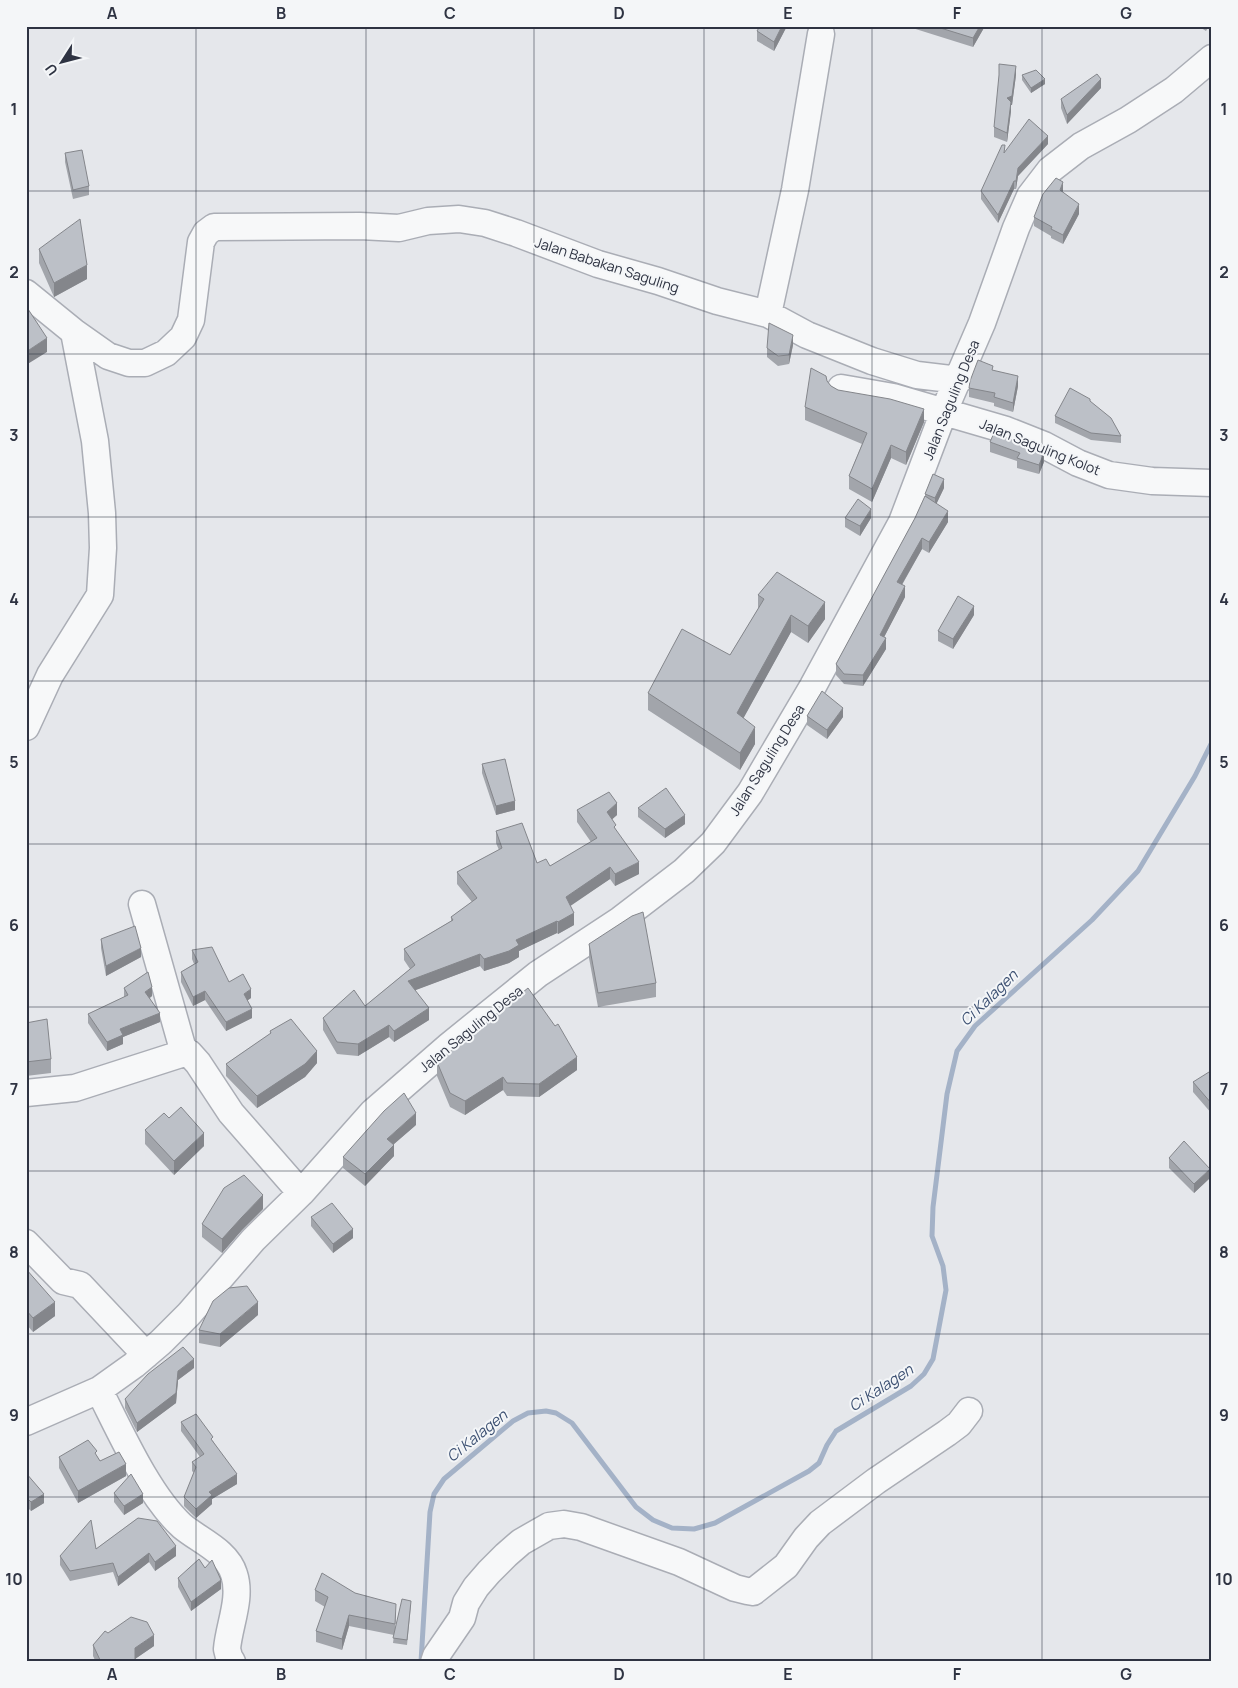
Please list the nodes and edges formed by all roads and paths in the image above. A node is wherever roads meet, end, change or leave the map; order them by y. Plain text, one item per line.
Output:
1 (822, 34) dead end
2 (1212, 58) edge
3 (26, 293) edge
4 (768, 314) junction
5 (74, 332) junction
6 (959, 380) junction
7 (841, 388) edge
8 (944, 411) junction
9 (1212, 483) edge
10 (26, 727) edge
11 (142, 904) dead end
12 (184, 1053) junction
13 (26, 1093) edge
14 (301, 1193) junction
15 (26, 1243) edge
16 (146, 1355) junction
17 (99, 1390) junction
18 (969, 1411) dead end
19 (26, 1422) edge
20 (232, 1662) edge
21 (434, 1662) edge

1 - 4 street
2 - 6 street, Jalan Saguling Desa
3 - 5 street
4 - 5 street, Jalan Babakan Saguling
4 - 6 street, Jalan Babakan Saguling
5 - 10 street
6 - 8 street, Jalan Saguling Desa
7 - 8 street, Jalan Saguling Kolot
8 - 9 street, Jalan Saguling Kolot
8 - 14 street, Jalan Saguling Desa
11 - 12 street
12 - 13 street
12 - 14 street
14 - 16 street, Jalan Saguling Desa
15 - 16 street
16 - 17 street, Jalan Saguling Desa
17 - 19 street, Jalan Saguling Desa
17 - 20 street
18 - 21 street

